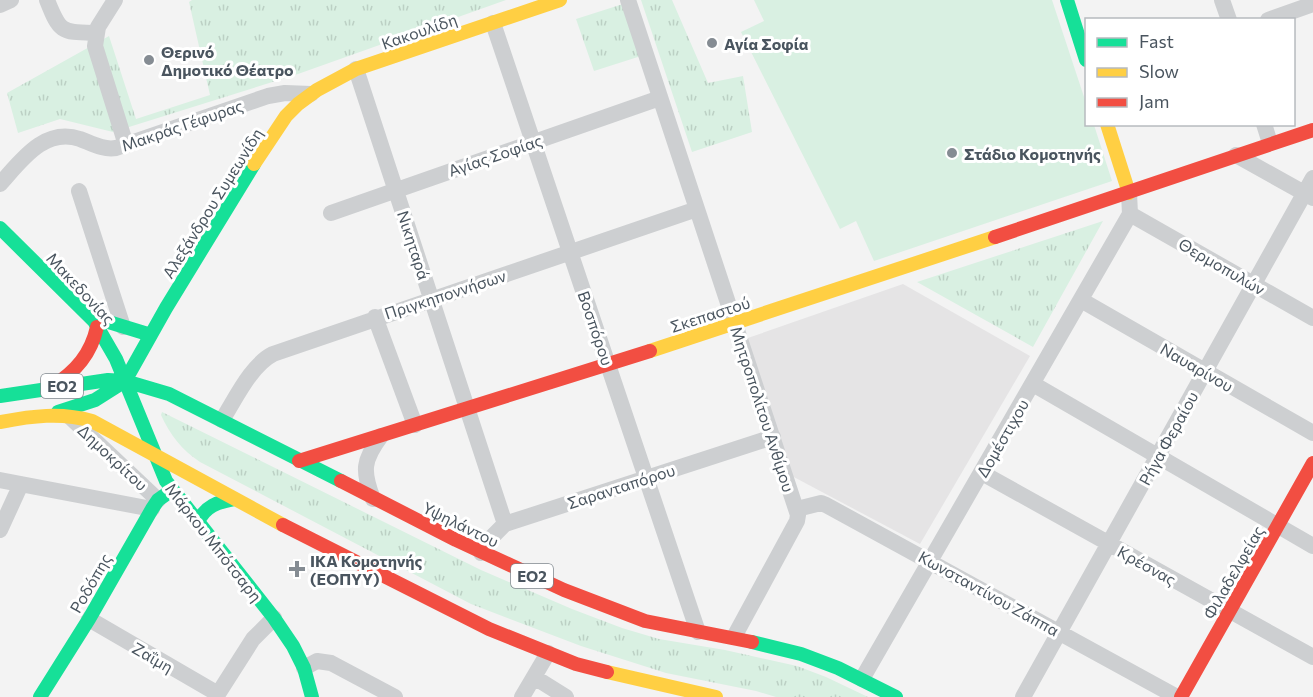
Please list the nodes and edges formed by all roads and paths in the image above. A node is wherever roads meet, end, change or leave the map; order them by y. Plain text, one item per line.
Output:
1 (11, 0) edge
2 (47, 0) edge
3 (116, 0) edge
4 (560, 0) edge
5 (628, 0) edge
6 (1067, 0) edge
7 (1222, 0) edge
8 (1313, 4) edge
9 (0, 5) edge
10 (1228, 18) edge
11 (1274, 18) edge
12 (493, 23) junction
13 (96, 33) junction
14 (1085, 57) edge
15 (356, 69) junction
16 (311, 94) junction
17 (660, 98) junction
18 (1108, 126) edge
19 (1265, 126) edge
20 (1313, 130) edge
21 (533, 142) junction
22 (1270, 143) junction
23 (126, 146) junction
24 (1236, 155) junction
25 (1313, 178) edge
26 (0, 184) edge
27 (396, 189) junction
28 (79, 191) dead end
29 (1129, 193) junction
30 (1309, 196) edge
31 (697, 209) junction
32 (331, 213) dead end
33 (1130, 214) junction
34 (0, 228) edge
35 (570, 252) junction
36 (1254, 284) junction
37 (432, 300) junction
38 (1081, 300) junction
39 (375, 317) junction
40 (1313, 318) edge
41 (93, 321) junction
42 (735, 323) junction
43 (123, 327) junction
44 (151, 335) junction
45 (608, 364) junction
46 (1205, 371) junction
47 (125, 381) junction
48 (1033, 384) junction
49 (50, 388) junction
50 (0, 396) edge
51 (468, 409) junction
52 (49, 414) junction
53 (67, 415) junction
54 (222, 420) junction
55 (0, 422) edge
56 (414, 425) junction
57 (1313, 433) edge
58 (381, 436) junction
59 (773, 437) junction
60 (154, 455) junction
61 (1158, 456) junction
62 (299, 461) junction
63 (1313, 463) edge
64 (982, 472) junction
65 (646, 478) junction
66 (0, 480) edge
67 (21, 484) junction
68 (172, 490) junction
69 (234, 499) junction
70 (373, 499) junction
71 (155, 504) junction
72 (796, 509) junction
73 (198, 522) junction
74 (505, 524) junction
75 (1278, 526) junction
76 (0, 530) edge
77 (1109, 543) junction
78 (1313, 546) edge
79 (481, 553) junction
80 (931, 561) junction
81 (1230, 611) junction
82 (274, 618) junction
83 (89, 620) junction
84 (698, 632) junction
85 (1060, 632) junction
86 (734, 637) junction
87 (548, 653) junction
88 (1313, 657) edge
89 (304, 668) junction
90 (534, 677) junction
91 (862, 679) junction
92 (217, 695) edge
93 (710, 696) edge
94 (40, 697) edge
95 (312, 697) edge
96 (395, 697) edge
97 (522, 697) edge
98 (566, 697) edge
99 (896, 697) edge
100 (1023, 697) edge
101 (1179, 697) edge

1 - 9 street
2 - 13 street
3 - 13 street
4 - 12 main road, Κακουλίδη
5 - 17 street, Μητροπολίτου Ανθίμου
6 - 14 main road
7 - 10 street
8 - 11 street
12 - 15 main road, Κακουλίδη
12 - 21 street, Βοσπόρου
13 - 23 street
15 - 16 main road, Αλεξάνδρου Συμεωνίδη
15 - 27 street, Νικηταρά
16 - 23 street, Μακράς Γέφυρας
16 - 44 main road, Αλεξάνδρου Συμεωνίδη
17 - 21 street, Αγίας Σοφίας
17 - 31 street, Μητροπολίτου Ανθίμου
18 - 29 main road
19 - 22 street
20 - 22 main road, Σκεπαστού
21 - 27 street, Αγίας Σοφίας
21 - 35 street, Βοσπόρου
22 - 24 main road, Σκεπαστού
23 - 26 street, Μακράς Γέφυρας
24 - 29 main road, Σκεπαστού
24 - 30 street
25 - 30 street, Ρήγα Φεραίου
27 - 32 street, Αγίας Σοφίας
27 - 37 street, Νικηταρά
28 - 43 street
29 - 33 street
29 - 42 main road, Σκεπαστού
30 - 36 street, Ρήγα Φεραίου
31 - 35 street, Πριγκηποννήσων
31 - 42 street, Μητροπολίτου Ανθίμου
33 - 36 street, Θερμοπυλών
33 - 38 street, Δομέστιχου
34 - 41 main road, Μακεδονίας
35 - 37 street, Πριγκηποννήσων
35 - 45 street, Βοσπόρου
36 - 40 street, Θερμοπυλών
36 - 46 street, Ρήγα Φεραίου
37 - 39 street, Πριγκηποννήσων
37 - 51 street, Νικηταρά
38 - 46 street, Ναυαρίνου
38 - 48 street, Δομέστιχου
39 - 54 street, Πριγκηποννήσων
39 - 56 street
41 - 43 main road
41 - 47 main road, Μακεδονίας
41 - 49 main road
42 - 45 main road, Σκεπαστού
42 - 59 street, Μητροπολίτου Ανθίμου
43 - 44 main road
44 - 47 main road, Αλεξάνδρου Συμεωνίδη
45 - 51 main road, Σκεπαστού
45 - 65 street, Βοσπόρου
46 - 57 street, Ναυαρίνου
46 - 61 street, Ρήγα Φεραίου
47 - 49 main road, ΕΟ2
47 - 52 main road
47 - 54 main road, Υψηλάντου / ΕΟ2
47 - 60 main road, Μάρκου Μπότσαρη
48 - 61 street
48 - 64 street, Δομέστιχου
49 - 50 main road, ΕΟ2
51 - 56 main road, Σκεπαστού
51 - 74 street, Νικηταρά
52 - 53 main road, Δημοκρίτου / ΕΟ2
52 - 55 main road, Δημοκρίτου / ΕΟ2
53 - 60 main road, Δημοκρίτου / ΕΟ2
53 - 71 street, Δημοκρίτου
54 - 62 main road, Υψηλάντου / ΕΟ2
56 - 58 main road, Σκεπαστού
58 - 62 main road, Σκεπαστού
58 - 70 street
59 - 65 street, Σαρανταπόρου
59 - 72 street, Μητροπολίτου Ανθίμου
60 - 68 main road, Μάρκου Μπότσαρη
60 - 69 main road, ΕΟ2
61 - 75 street
61 - 77 street, Ρήγα Φεραίου
62 - 70 main road, Υψηλάντου / ΕΟ2
63 - 75 main road, Φιλαδελφείας
64 - 77 street, Κρέσνας
64 - 80 street, Δομέστιχου
65 - 74 street, Σαρανταπόρου
65 - 84 street, Βοσπόρου
66 - 67 street, Μάρκου Μπότσαρη
67 - 71 street, Μάρκου Μπότσαρη
67 - 76 street
68 - 71 main road, Ροδόπης
68 - 73 main road, Μάρκου Μπότσαρη
69 - 73 main road
69 - 87 main road, ΕΟ2
70 - 79 main road, Υψηλάντου / ΕΟ2
71 - 83 main road, Ροδόπης
72 - 80 street, Κωνσταντίνου Ζάππα
72 - 86 street, Μητροπολίτου Ανθίμου
73 - 82 main road, Μάρκου Μπότσαρη
74 - 79 street
75 - 78 street
75 - 81 main road, Φιλαδελφείας
77 - 81 street, Κρέσνας
77 - 85 street, Ρήγα Φεραίου
79 - 84 main road, Υψηλάντου / ΕΟ2
80 - 85 street, Κωνσταντίνου Ζάππα
80 - 91 street, Δομέστιχου
81 - 88 street, Κρέσνας
81 - 101 main road, Φιλαδελφείας
82 - 89 main road, Μάρκου Μπότσαρη
82 - 92 street
83 - 92 street, Ζαΐμη
83 - 94 main road, Ροδόπης
84 - 86 main road, Υψηλάντου / ΕΟ2
85 - 100 street, Ρήγα Φεραίου
85 - 101 street, Κωνσταντίνου Ζάππα
86 - 91 main road, Υψηλάντου / ΕΟ2
87 - 90 street
87 - 93 main road, ΕΟ2
89 - 95 main road, Μάρκου Μπότσαρη
89 - 96 street
90 - 97 street
90 - 98 street
91 - 99 main road, Υψηλάντου / ΕΟ2

